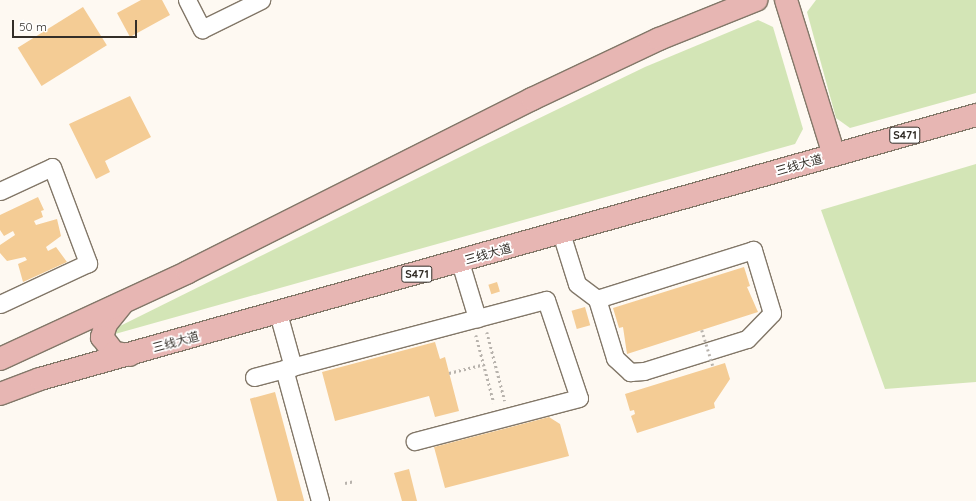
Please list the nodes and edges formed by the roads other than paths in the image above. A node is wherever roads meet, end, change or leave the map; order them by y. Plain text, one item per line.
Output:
1 (187, 0) edge
2 (261, 0) edge
3 (756, 0) edge
4 (786, 0) edge
5 (976, 115) edge
6 (834, 155) junction
7 (0, 191) edge
8 (561, 233) junction
9 (460, 262) junction
10 (597, 299) junction
11 (123, 303) junction
12 (0, 304) edge
13 (278, 313) junction
14 (477, 318) junction
15 (130, 355) junction
16 (0, 359) edge
17 (288, 368) junction
18 (254, 377) dead end
19 (0, 394) edge
20 (415, 441) dead end
21 (320, 501) edge

1 - 2 lane
3 - 11 main road
4 - 6 main road
5 - 6 main road, 三线大道 / S471
6 - 8 main road, 三线大道 / S471
7 - 12 lane
8 - 9 main road, 三线大道 / S471
8 - 10 lane
9 - 13 main road, 三线大道 / S471
9 - 14 lane
10 - 10 lane
11 - 15 main road
11 - 16 main road
13 - 15 main road, 三线大道 / S471
13 - 17 lane
14 - 17 lane
14 - 20 lane
15 - 19 main road, 三线大道 / S471
17 - 18 lane
17 - 21 lane

